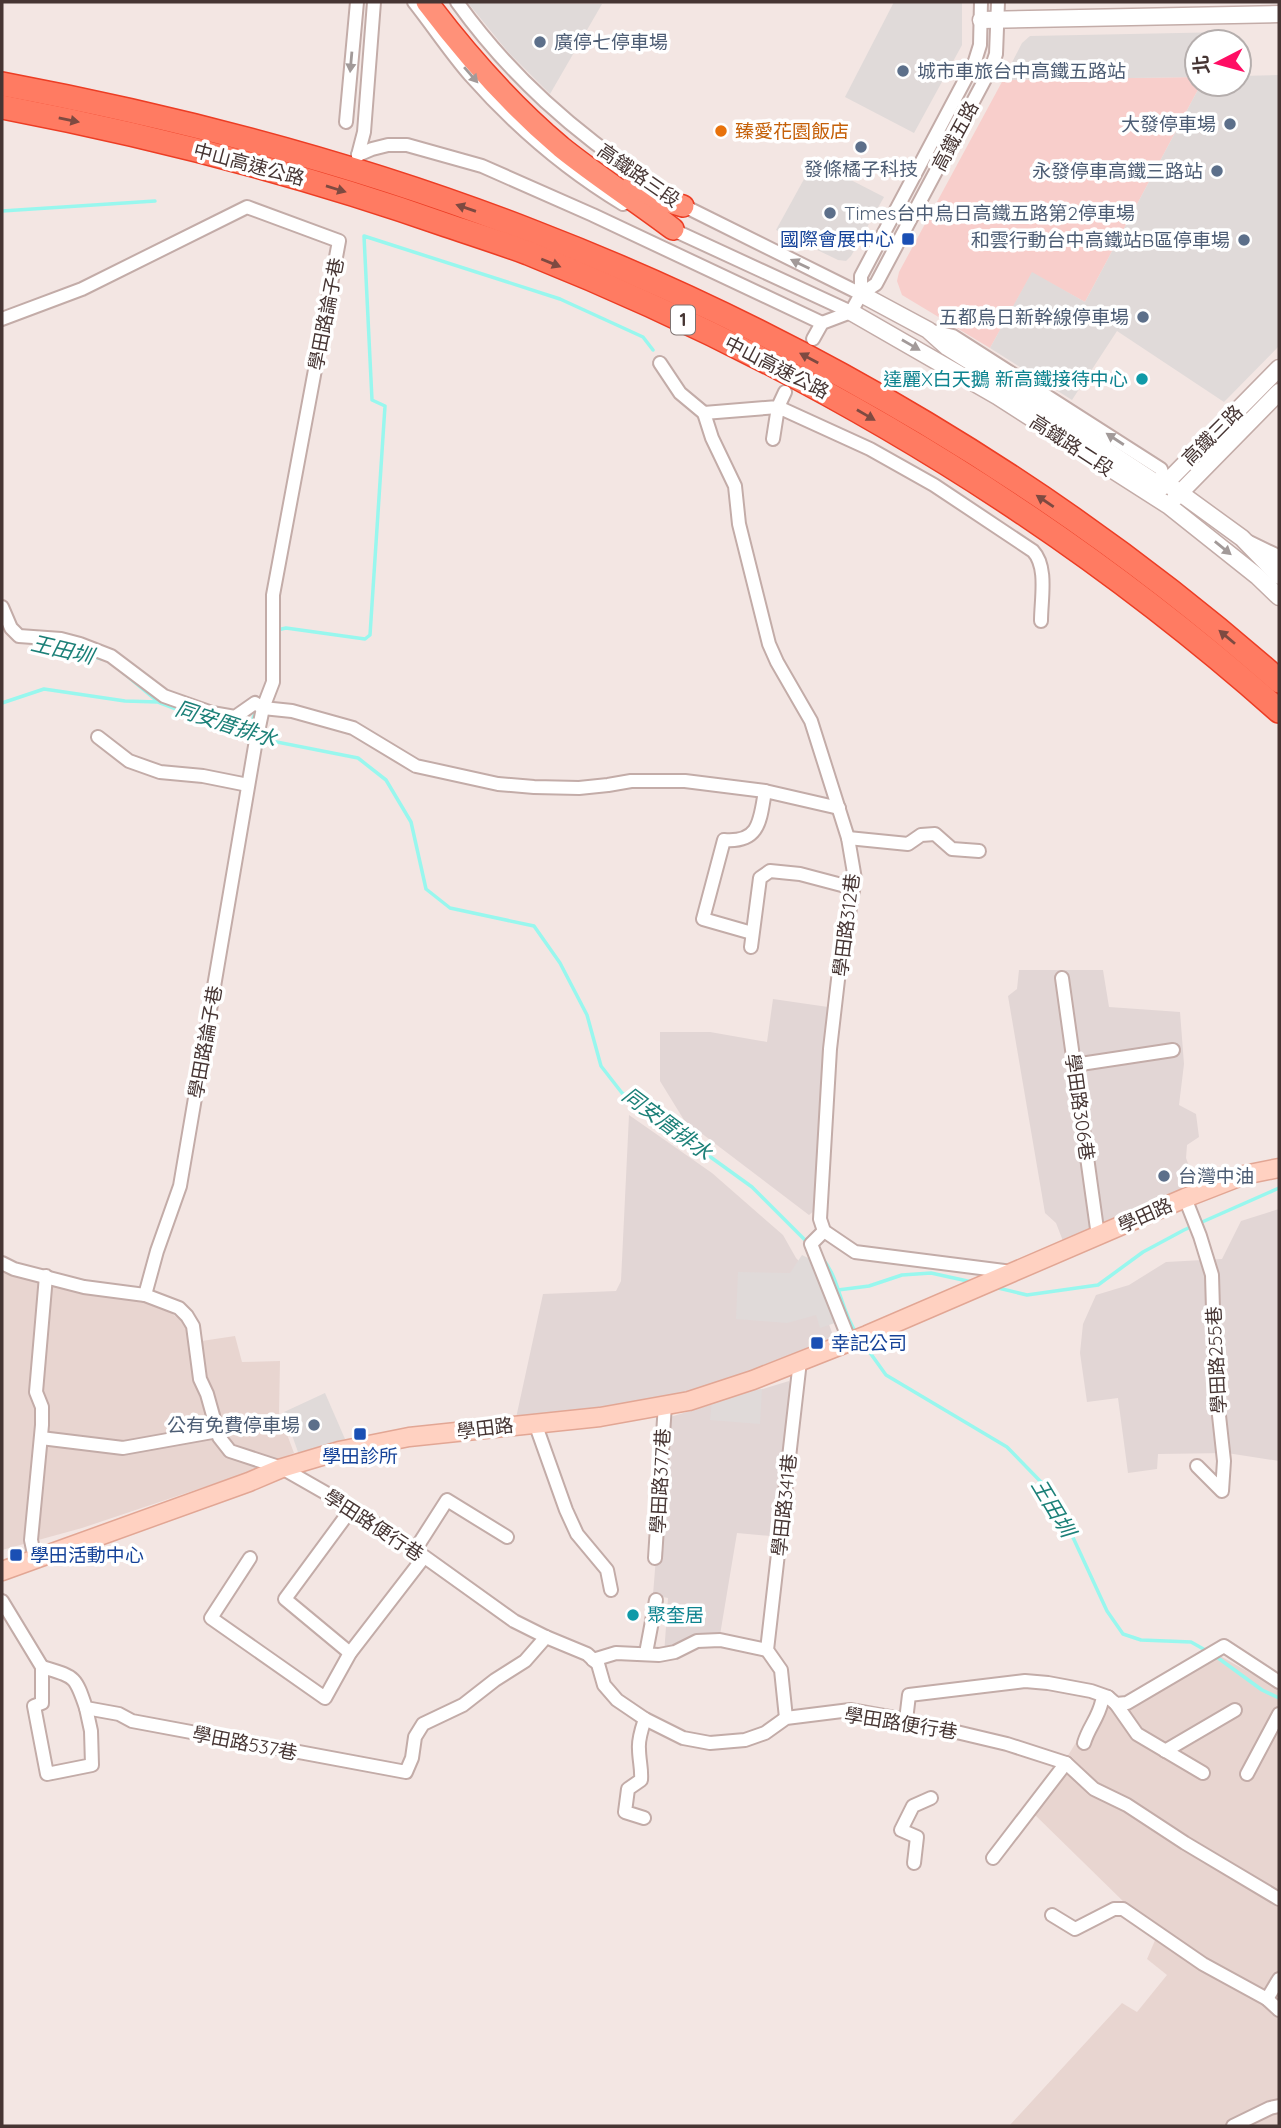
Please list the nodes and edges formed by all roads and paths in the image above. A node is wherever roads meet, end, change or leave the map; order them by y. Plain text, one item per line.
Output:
1 (357, 2) edge
2 (374, 2) edge
3 (414, 2) edge
4 (427, 2) edge
5 (444, 2) edge
6 (457, 2) edge
7 (981, 2) edge
8 (998, 2) edge
9 (1279, 14) edge
10 (981, 20) junction
11 (998, 20) junction
12 (2, 84) edge
13 (522, 103) junction
14 (2, 107) edge
15 (346, 122) dead end
16 (683, 206) junction
17 (673, 229) junction
18 (861, 294) junction
19 (851, 312) junction
20 (2, 319) edge
21 (822, 323) junction
22 (813, 339) dead end
23 (660, 363) dead end
24 (1279, 368) edge
25 (785, 392) dead end
26 (1279, 392) edge
27 (778, 407) junction
28 (704, 413) junction
29 (773, 439) dead end
30 (1165, 482) junction
31 (1179, 492) junction
32 (1159, 506) junction
33 (1241, 538) junction
34 (1279, 559) edge
35 (1279, 576) edge
36 (1279, 597) edge
37 (2, 607) edge
38 (1041, 621) dead end
39 (1279, 681) edge
40 (263, 708) junction
41 (1279, 711) edge
42 (98, 737) dead end
43 (248, 785) junction
44 (765, 792) junction
45 (839, 808) junction
46 (848, 838) junction
47 (979, 851) dead end
48 (853, 888) junction
49 (752, 933) junction
50 (751, 947) dead end
51 (1062, 978) dead end
52 (1173, 1050) dead end
53 (1074, 1065) junction
54 (1279, 1168) edge
55 (1187, 1204) junction
56 (824, 1231) junction
57 (1098, 1236) junction
58 (2, 1263) edge
59 (1013, 1273) junction
60 (46, 1276) junction
61 (145, 1296) junction
62 (850, 1342) junction
63 (800, 1361) junction
64 (665, 1404) junction
65 (535, 1423) junction
66 (218, 1431) junction
67 (41, 1438) junction
68 (1197, 1466) dead end
69 (282, 1468) junction
70 (352, 1508) junction
71 (507, 1537) dead end
72 (420, 1553) junction
73 (250, 1558) dead end
74 (655, 1558) dead end
75 (34, 1559) junction
76 (2, 1571) edge
77 (611, 1590) dead end
78 (656, 1600) dead end
79 (2, 1601) edge
80 (546, 1637) junction
81 (767, 1650) junction
82 (350, 1653) junction
83 (646, 1653) junction
84 (593, 1660) junction
85 (42, 1667) junction
86 (1279, 1682) edge
87 (1112, 1700) junction
88 (86, 1708) junction
89 (1235, 1710) dead end
90 (1279, 1714) edge
91 (786, 1718) junction
92 (645, 1719) junction
93 (906, 1720) junction
94 (1084, 1743) dead end
95 (1165, 1751) junction
96 (1066, 1763) junction
97 (1203, 1773) dead end
98 (1247, 1774) dead end
99 (931, 1798) dead end
100 (644, 1818) dead end
101 (993, 1858) dead end
102 (914, 1863) dead end
103 (1279, 1899) edge
104 (1052, 1915) dead end
105 (1279, 1979) edge
106 (1267, 1999) junction
107 (1279, 2010) edge
108 (1279, 2106) edge
109 (1233, 2126) edge

1 -> 15 street
2 - 21 street
3 -> 17 street, 高鐵路三段
4 - 13 highway
5 - 13 highway
6 - 16 street, 高鐵路三段
7 - 10 street, 高鐵五路
8 - 11 street, 高鐵五路
9 - 11 street
10 - 11 street
10 - 18 street, 高鐵五路
11 - 18 street, 高鐵五路
39 -> 12 highway, 中山高速公路 / 1
13 - 16 highway
13 - 17 highway
14 -> 41 highway, 中山高速公路 / 1
18 -> 16 street, 高鐵路三段
17 - 19 street, 高鐵路三段
18 - 19 street, 高鐵五路
30 -> 18 street, 高鐵路二段
19 - 21 street
19 -> 32 street, 高鐵路二段
20 - 40 street, 學田路論子巷
21 - 22 street
23 - 28 street
24 - 30 street, 高鐵三路
25 - 27 street
26 - 31 street, 高鐵三路
27 - 28 street
27 - 29 street
27 - 38 street
28 - 45 street, 學田路312巷
30 - 31 street, 高鐵路二段
30 - 32 street, 高鐵三路
31 - 32 street, 高鐵三路
31 - 33 street, 高鐵路二段
32 -> 36 street, 高鐵路二段
33 - 34 street, 高鐵路二段
33 - 35 street, 高鐵路二段
37 - 40 street
40 - 43 street, 學田路論子巷
40 - 44 street
42 - 43 street
43 - 61 street, 學田路論子巷
44 - 45 street
44 - 49 street
45 - 46 street, 學田路312巷
46 - 47 street
46 - 48 street, 學田路312巷
48 - 49 street
48 - 56 street, 學田路312巷
49 - 50 street
51 - 53 street, 學田路306巷
52 - 53 street
53 - 57 street, 學田路306巷
54 - 55 main road, 學田路
55 - 57 main road, 學田路
55 - 68 street, 學田路255巷
56 - 59 street
56 - 62 street, 學田路312巷
57 - 59 main road, 學田路
58 - 60 street
59 - 62 main road, 學田路
60 - 61 street
60 - 67 street
61 - 66 street
62 - 63 main road, 學田路
63 - 64 main road, 學田路
63 - 81 street, 學田路341巷
64 - 65 main road, 學田路
64 - 74 street, 學田路377巷
65 - 69 main road, 學田路
65 - 77 street
66 - 67 street
66 - 69 street
67 - 75 street
69 - 70 street, 學田路便行巷
69 - 75 main road, 學田路
70 - 72 street, 學田路便行巷
70 - 82 street
71 - 72 street
72 - 80 street, 學田路便行巷
72 - 82 street
73 - 82 street
75 - 76 main road, 學田路
78 - 83 street
79 - 85 street
80 - 84 street, 學田路便行巷
80 - 88 street, 學田路537巷
81 - 83 street
81 - 91 street
83 - 84 street
84 - 92 street, 學田路便行巷
85 - 88 street
85 - 88 street
86 - 87 street
87 - 93 street
87 - 94 street
87 - 95 street
89 - 95 street
90 - 98 street
91 - 92 street, 學田路便行巷
91 - 93 street, 學田路便行巷
92 - 100 street
93 - 96 street, 學田路便行巷
95 - 97 street
96 - 101 street
96 - 103 street, 學田路便行巷
99 - 102 street
104 - 106 street
105 - 106 street
106 - 107 street
108 - 109 street

